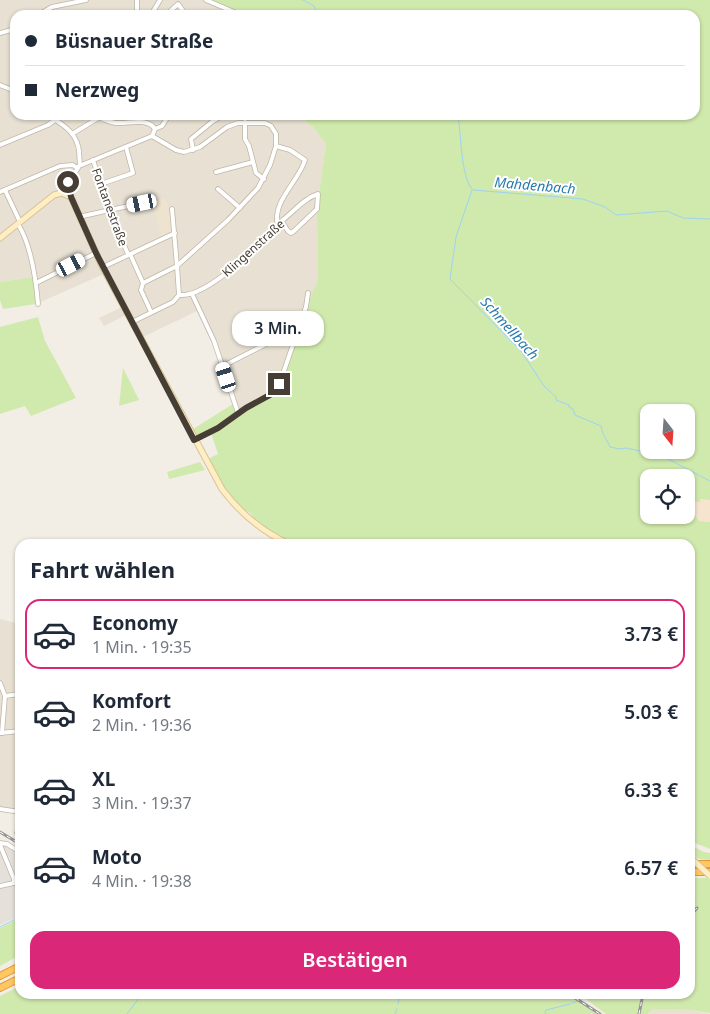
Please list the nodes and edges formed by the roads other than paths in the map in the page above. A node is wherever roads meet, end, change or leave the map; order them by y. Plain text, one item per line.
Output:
1 (86, 0) edge
2 (206, 0) edge
3 (52, 1) edge
4 (55, 6) junction
5 (47, 10) edge
6 (171, 10) edge
7 (182, 10) edge
8 (229, 10) edge
9 (55, 120) joint
10 (92, 120) edge
11 (108, 120) edge
12 (166, 120) edge
13 (215, 120) edge
14 (245, 122) junction
15 (155, 129) junction
16 (72, 134) junction
17 (152, 136) junction
18 (0, 145) edge
19 (126, 146) junction
20 (276, 146) junction
21 (193, 150) junction
22 (93, 160) junction
23 (253, 162) junction
24 (79, 167) junction
25 (216, 172) dead end
26 (264, 179) junction
27 (68, 184) junction
28 (101, 184) junction
29 (218, 189) dead end
30 (5, 190) junction
31 (0, 192) edge
32 (59, 193) junction
33 (71, 197) junction
34 (142, 203) dead end
35 (240, 208) junction
36 (172, 209) dead end
37 (110, 210) junction
38 (83, 216) dead end
39 (19, 223) junction
40 (280, 223) junction
41 (175, 233) junction
42 (0, 238) edge
43 (96, 253) junction
44 (129, 254) junction
45 (177, 266) junction
46 (103, 267) junction
47 (36, 283) junction
48 (143, 283) junction
49 (308, 292) dead end
50 (192, 294) junction
51 (179, 295) junction
52 (38, 304) dead end
53 (151, 312) junction
54 (132, 322) junction
55 (297, 332) junction
56 (223, 366) junction
57 (238, 413) junction
58 (194, 440) junction
59 (279, 539) edge
60 (0, 684) edge
61 (15, 695) edge
62 (6, 696) junction
63 (15, 732) edge
64 (1, 733) edge
65 (0, 809) edge
66 (15, 811) edge
67 (0, 844) edge
68 (15, 849) edge
69 (695, 861) edge
70 (695, 864) edge
71 (710, 864) edge
72 (695, 872) edge
73 (710, 874) edge
74 (14, 883) joint
75 (0, 886) edge
76 (15, 968) edge
77 (0, 976) edge
78 (15, 980) edge
79 (0, 988) edge

1 - 4 street
2 - 8 street
3 - 4 street
4 - 5 street
6 - 7 street
9 - 16 street
9 - 18 street
10 - 16 street
11 - 15 street
12 - 15 street
13 - 21 street
14 - 20 street
14 - 21 street
14 - 23 street
15 - 17 street
16 - 24 street
17 - 19 street
17 - 21 street
19 - 22 street
19 - 28 street
20 - 26 street
20 - 40 street
22 - 24 street
22 - 28 street, Fontanestraße
23 - 25 street
23 - 26 street
24 - 27 street
24 - 30 street
26 - 35 street
27 - 32 street
27 - 33 street
28 - 37 street, Fontanestraße
29 - 35 street
30 - 31 street
30 - 39 street
32 - 33 main road
32 - 39 main road
33 - 43 main road
34 - 37 street
35 - 45 street
36 - 41 street
37 - 38 street
37 - 44 street, Fontanestraße
39 - 42 main road
39 - 47 street
40 - 40 street, Klingenstraße
40 - 50 street, Klingenstraße
41 - 44 street
41 - 45 street
43 - 46 main road
43 - 47 street
44 - 46 street
44 - 48 street, Fontanestraße
45 - 48 street
45 - 51 street
46 - 54 main road
47 - 52 street
48 - 53 street, Fontanestraße
49 - 55 street
50 - 51 street, Klingenstraße
50 - 56 street
51 - 53 street, Klingenstraße
53 - 54 street, Klingenstraße
54 - 58 main road
55 - 56 street
55 - 57 street
56 - 57 street
57 - 58 street
58 - 59 main road
60 - 62 street
61 - 62 street
62 - 64 street
63 - 64 street
65 - 66 street
67 - 68 street
67 - 74 street
69 - 73 main road, bridge
70 - 71 highway
72 - 73 highway
74 - 75 street
76 - 77 highway
78 - 79 highway

